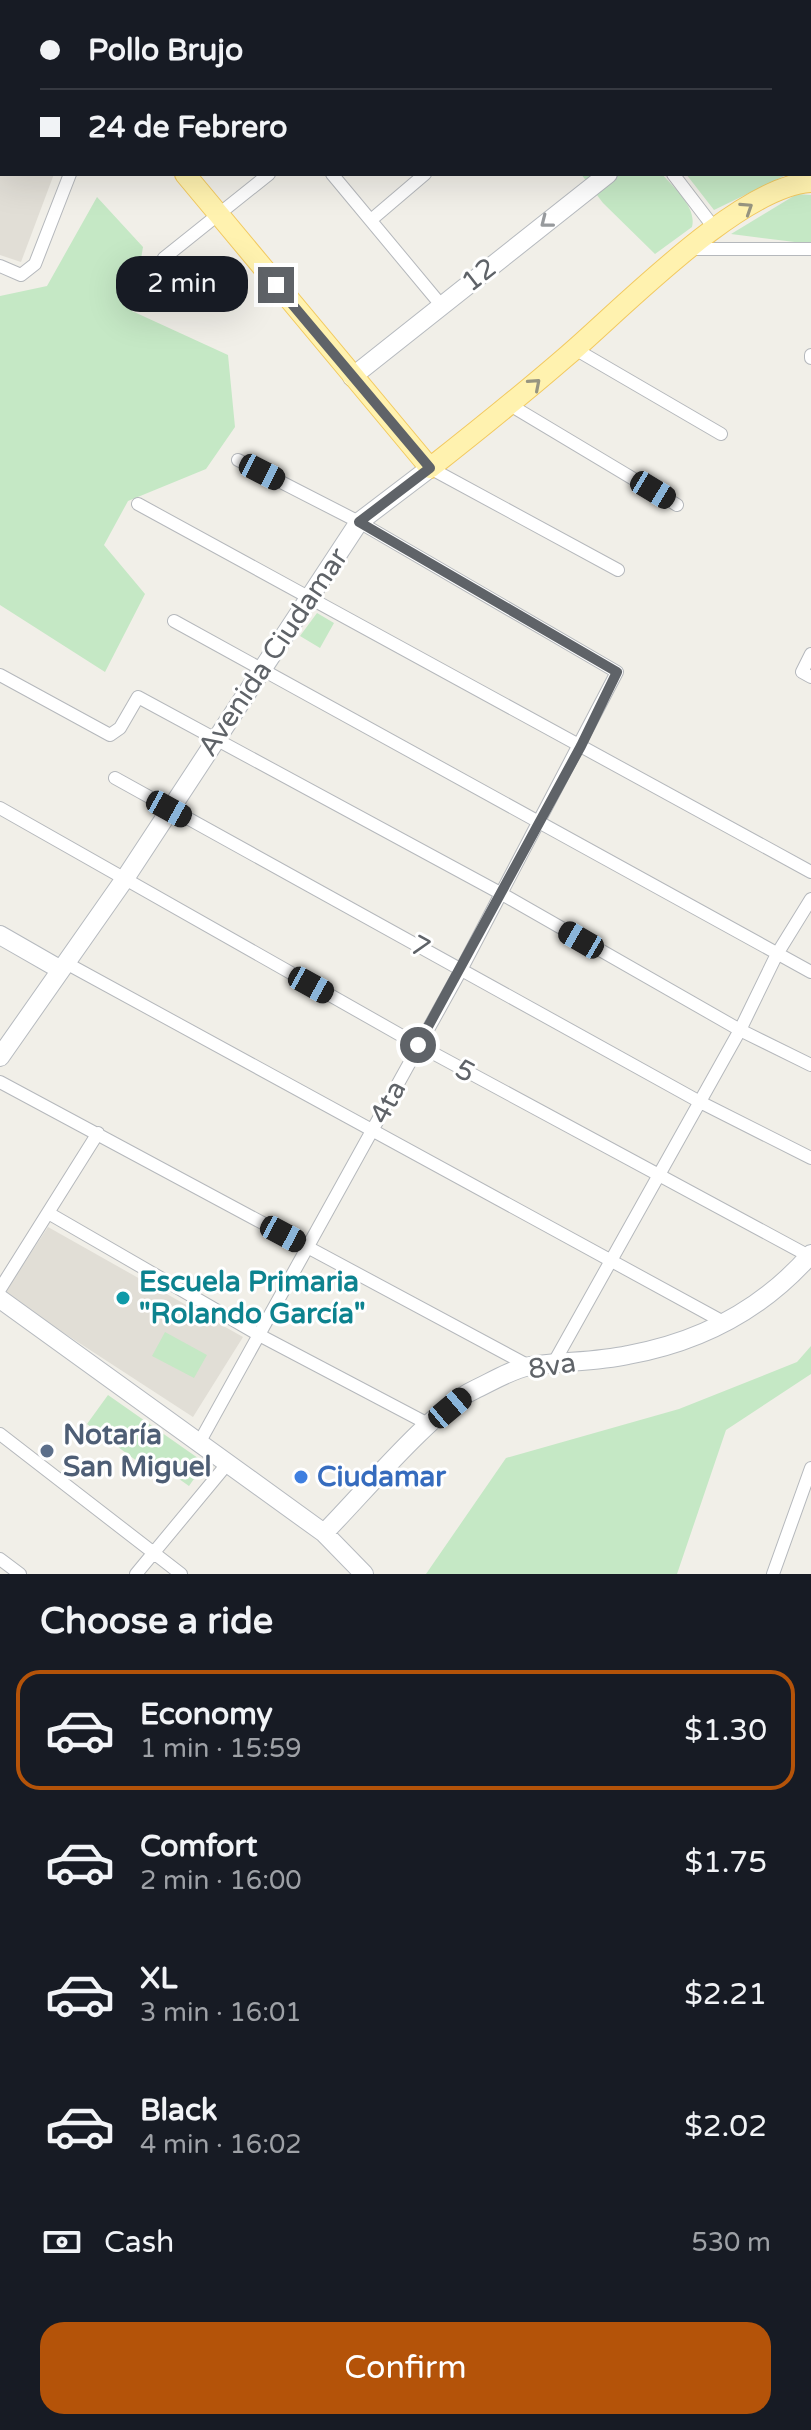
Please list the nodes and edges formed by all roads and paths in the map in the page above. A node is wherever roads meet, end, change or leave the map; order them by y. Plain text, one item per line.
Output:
1 (69, 176) edge
2 (187, 176) edge
3 (267, 176) edge
4 (334, 176) edge
5 (423, 176) edge
6 (605, 176) edge
7 (675, 176) edge
8 (811, 182) edge
9 (220, 216) junction
10 (371, 220) junction
11 (715, 229) junction
12 (690, 249) junction
13 (811, 249) edge
14 (0, 266) edge
15 (143, 296) dead end
16 (441, 305) junction
17 (575, 349) junction
18 (352, 377) junction
19 (510, 405) junction
20 (721, 434) dead end
21 (238, 460) dead end
22 (430, 468) junction
23 (138, 504) dead end
24 (677, 505) dead end
25 (359, 522) junction
26 (618, 570) dead end
27 (310, 594) junction
28 (174, 621) dead end
29 (811, 654) edge
30 (263, 667) junction
31 (806, 674) edge
32 (0, 675) edge
33 (214, 740) junction
34 (581, 746) junction
35 (115, 778) dead end
36 (0, 808) edge
37 (169, 809) junction
38 (540, 823) junction
39 (811, 872) edge
40 (124, 880) junction
41 (502, 894) junction
42 (811, 899) edge
43 (0, 935) edge
44 (777, 954) junction
45 (63, 966) junction
46 (461, 970) junction
47 (811, 972) edge
48 (740, 1030) junction
49 (418, 1045) junction
50 (0, 1057) edge
51 (811, 1065) edge
52 (0, 1082) edge
53 (700, 1102) junction
54 (98, 1133) junction
55 (372, 1133) junction
56 (811, 1158) edge
57 (659, 1175) junction
58 (50, 1214) junction
59 (310, 1249) junction
60 (810, 1255) edge
61 (611, 1264) junction
62 (0, 1289) edge
63 (3, 1308) edge
64 (727, 1324) junction
65 (261, 1336) junction
66 (529, 1366) junction
67 (552, 1366) junction
68 (430, 1425) junction
69 (0, 1434) edge
70 (199, 1443) junction
71 (228, 1463) junction
72 (811, 1468) edge
73 (324, 1533) junction
74 (155, 1553) junction
75 (0, 1559) edge
76 (20, 1574) edge
77 (136, 1574) edge
78 (181, 1574) edge
79 (364, 1574) edge
80 (773, 1574) edge

1 - 14 street
2 - 9 main road
3 - 9 street
4 - 10 street
5 - 10 street
6 -> 16 main road, 12
7 - 11 street
11 -> 8 main road, Avenida Ciudamar
9 - 15 street
9 - 18 main road
10 - 16 street
11 - 12 main road, Avenida Ciudamar
12 - 13 street
12 - 17 main road, Avenida Ciudamar
16 - 18 main road, 12
19 -> 17 main road, Avenida Ciudamar
17 - 20 street
18 - 22 main road
19 - 22 main road, Avenida Ciudamar
19 - 24 street
21 - 25 street
22 - 25 main road, Avenida Ciudamar
22 - 26 street
23 - 27 street
25 - 27 main road, Avenida Ciudamar
25 - 34 street, 4ta
27 - 30 main road, Avenida Ciudamar
27 - 34 street
28 - 30 street
29 - 31 street
30 - 33 main road, Avenida Ciudamar
30 - 38 street
32 - 33 street
33 - 37 main road, Avenida Ciudamar
33 - 41 street
34 - 38 street, 4ta
34 - 39 street
35 - 37 street, 7
36 - 40 street, 5
37 - 40 main road, Avenida Ciudamar
37 - 46 street, 7
38 - 41 street, 4ta
38 - 44 street
40 - 45 main road, Avenida Ciudamar
40 - 49 street, 5
41 - 46 street, 4ta
41 - 48 street
42 - 44 street
43 - 45 main road
44 - 47 street
44 - 48 street
45 - 50 main road, Avenida Ciudamar
45 - 55 street
46 - 49 street, 4ta
46 - 53 street, 7
48 - 51 street
48 - 53 street
49 - 55 street, 4ta
49 - 57 street, 5
52 - 54 street
53 - 56 street, 7
53 - 57 street
54 - 58 street
54 - 59 street
55 - 59 street, 4ta
55 - 61 street
57 - 60 street, 5
57 - 61 street
58 - 62 street
58 - 65 street
59 - 65 street, 4ta
59 - 66 street
60 - 64 main road, 8va
61 - 64 street
61 - 67 street
63 - 70 main road
64 - 67 main road, 8va
65 - 68 street
65 - 70 street, 4ta
66 - 67 main road, 8va
66 - 68 main road, 8va
68 - 73 main road, 8va
69 - 74 street
70 - 71 main road
71 - 73 main road
71 - 74 street
72 - 80 street
73 - 79 main road
74 - 77 street
74 - 78 street
75 - 76 street

